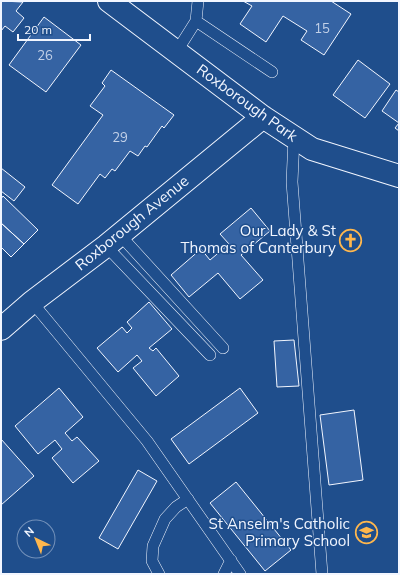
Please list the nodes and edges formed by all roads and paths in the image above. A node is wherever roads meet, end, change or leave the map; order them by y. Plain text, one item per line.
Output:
1 (109, 1) edge
2 (198, 1) edge
3 (196, 21) junction
4 (177, 51) junction
5 (272, 72) dead end
6 (263, 117) junction
7 (294, 138) junction
8 (399, 176) edge
9 (113, 240) junction
10 (32, 302) junction
11 (1, 328) edge
12 (223, 348) dead end
13 (210, 355) dead end
14 (188, 498) junction
15 (231, 560) junction
16 (159, 574) edge
17 (224, 574) edge
18 (240, 574) edge
19 (322, 574) edge

1 - 4 street, Roxborough Park
2 - 3 lane
3 - 4 lane
3 - 5 lane
4 - 6 street, Roxborough Park
6 - 7 street, Roxborough Park
6 - 9 street, Roxborough Avenue
7 - 8 street, Roxborough Park
7 - 19 lane
9 - 10 street, Roxborough Avenue
9 - 12 lane
9 - 13 lane
10 - 11 street, Roxborough Avenue
10 - 14 lane
14 - 15 lane
14 - 16 lane
15 - 17 lane
15 - 18 lane

